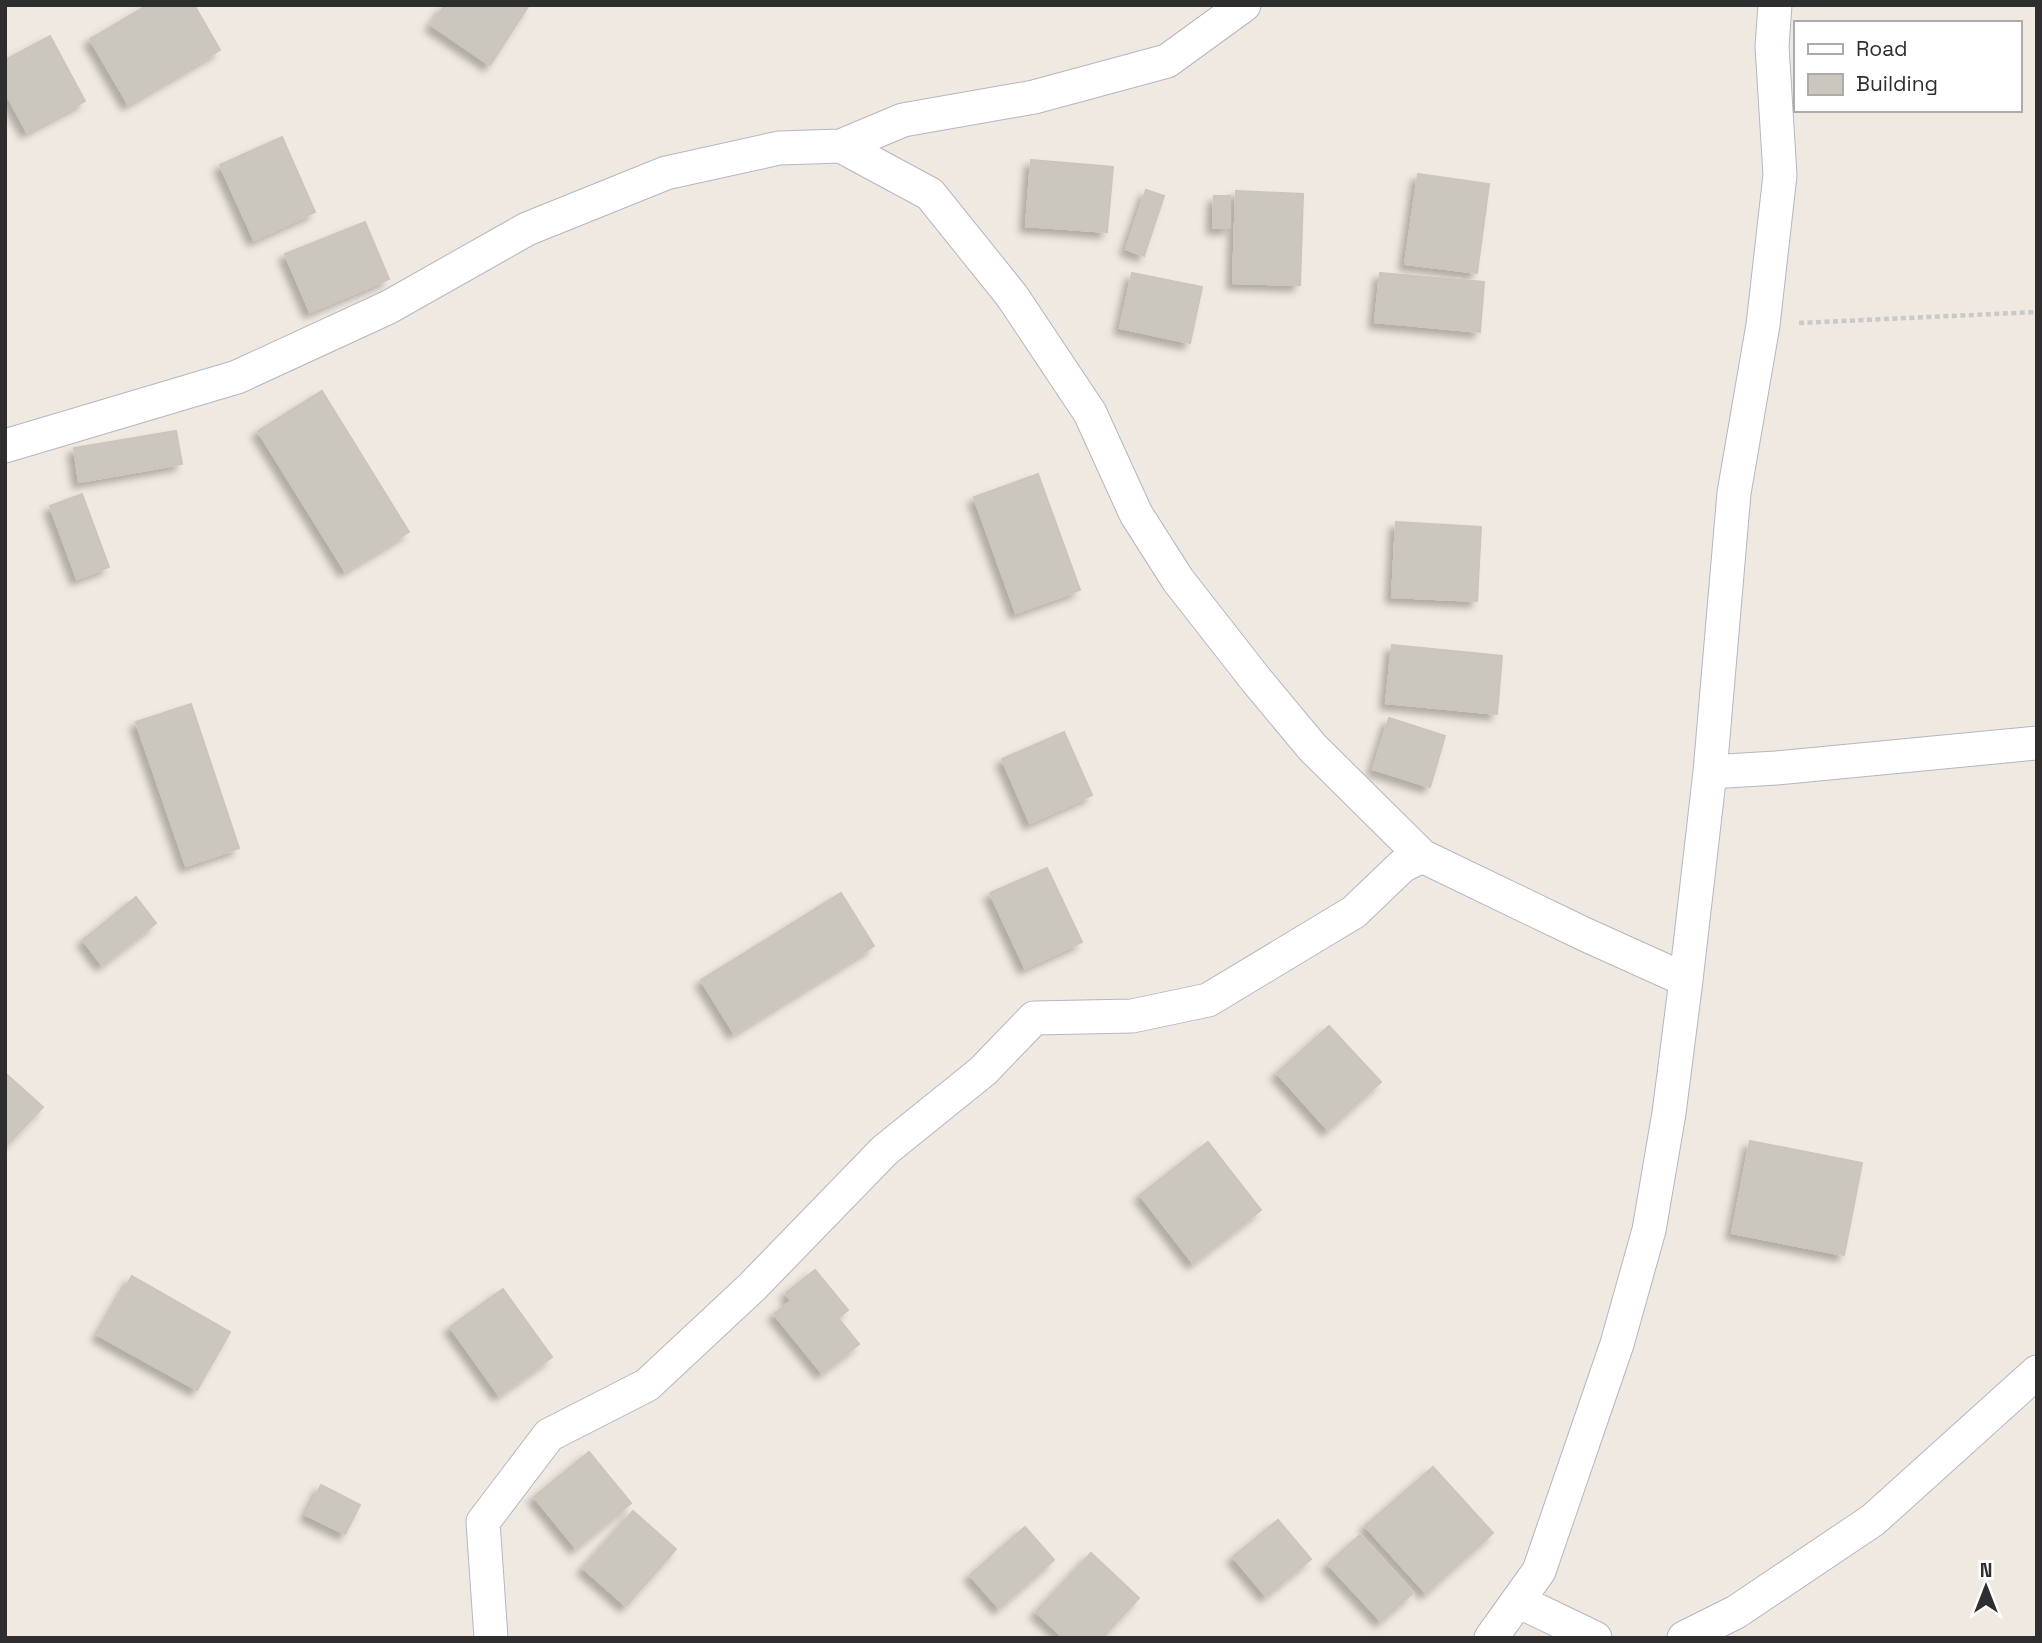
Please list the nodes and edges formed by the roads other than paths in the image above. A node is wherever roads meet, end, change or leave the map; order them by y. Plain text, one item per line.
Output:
1 (1244, 5) edge
2 (1775, 5) edge
3 (841, 146) junction
4 (5, 446) edge
5 (2037, 743) edge
6 (1710, 772) junction
7 (1422, 856) junction
8 (1686, 980) junction
9 (2037, 1372) edge
10 (1518, 1601) junction
11 (491, 1638) edge
12 (1491, 1638) edge
13 (1595, 1638) edge
14 (1684, 1638) edge

1 - 3 street
2 - 6 street
3 - 4 street
3 - 7 street
5 - 6 street
6 - 8 street
7 - 8 street
7 - 11 street
8 - 10 street
9 - 14 street
10 - 12 street
10 - 13 street

